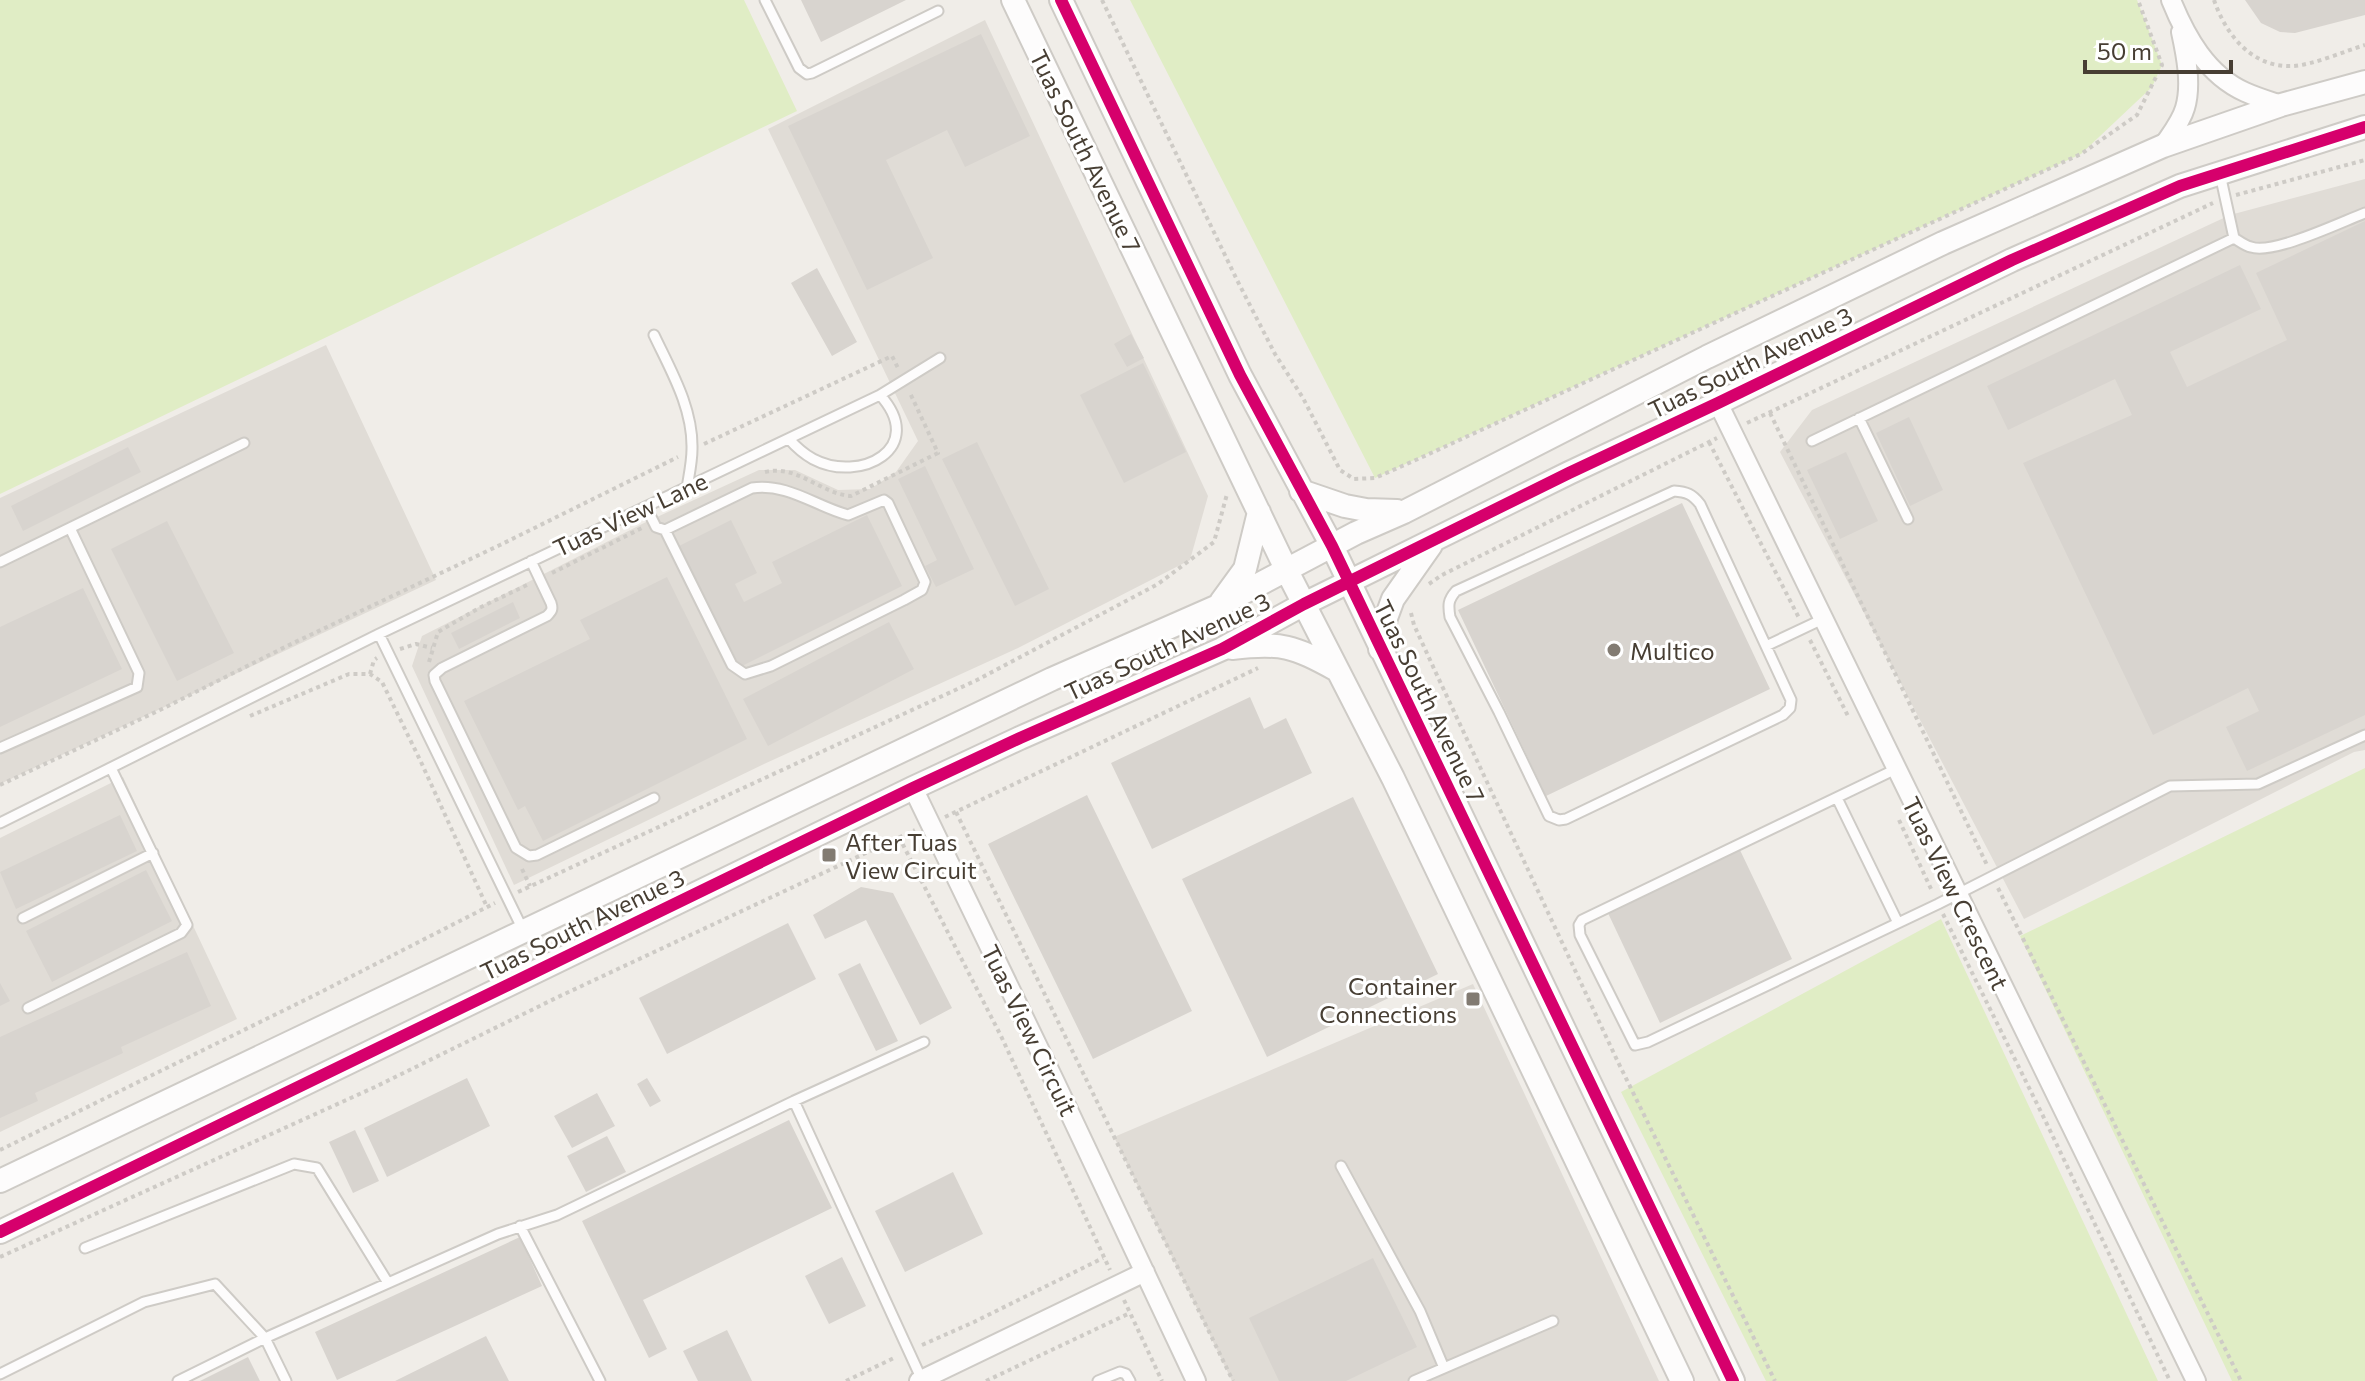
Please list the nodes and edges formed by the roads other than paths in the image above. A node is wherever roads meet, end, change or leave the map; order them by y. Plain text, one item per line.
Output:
1 (765, 0) edge
2 (1013, 0) edge
3 (1061, 0) edge
4 (2174, 8) edge
5 (938, 11) dead end
6 (2365, 82) edge
7 (2281, 105) junction
8 (2365, 127) edge
9 (2163, 146) junction
10 (2220, 172) junction
11 (2365, 213) edge
12 (2234, 238) junction
13 (654, 335) dead end
14 (940, 358) dead end
15 (880, 395) junction
16 (1718, 403) junction
17 (1859, 418) junction
18 (789, 439) junction
19 (1812, 441) dead end
20 (244, 443) dead end
21 (687, 488) junction
22 (1301, 491) junction
23 (646, 507) junction
24 (1259, 512) junction
25 (1404, 512) junction
26 (1908, 519) dead end
27 (70, 528) junction
28 (665, 530) junction
29 (1434, 541) junction
30 (1332, 546) junction
31 (531, 561) junction
32 (0, 562) edge
33 (1287, 571) junction
34 (1349, 583) junction
35 (1304, 604) junction
36 (1218, 606) junction
37 (1823, 619) junction
38 (379, 634) junction
39 (1766, 646) junction
40 (1222, 649) junction
41 (1380, 649) junction
42 (1337, 670) junction
43 (2365, 735) edge
44 (0, 748) edge
45 (111, 768) junction
46 (1896, 769) junction
47 (913, 788) junction
48 (654, 798) dead end
49 (1837, 798) junction
50 (0, 823) edge
51 (153, 853) junction
52 (1957, 895) junction
53 (23, 918) dead end
54 (1898, 923) junction
55 (523, 930) junction
56 (28, 1008) dead end
57 (924, 1042) dead end
58 (794, 1101) junction
59 (1341, 1166) dead end
60 (0, 1181) edge
61 (520, 1226) junction
62 (0, 1232) edge
63 (85, 1248) dead end
64 (1145, 1272) junction
65 (388, 1283) junction
66 (1553, 1321) dead end
67 (265, 1338) junction
68 (1444, 1368) junction
69 (0, 1374) edge
70 (921, 1380) edge
71 (178, 1381) edge
72 (286, 1381) edge
73 (600, 1381) edge
74 (1098, 1381) edge
75 (1130, 1381) edge
76 (1196, 1381) edge
77 (1414, 1381) edge
78 (1682, 1381) edge
79 (1733, 1381) edge
80 (2196, 1381) edge

1 - 5 lane
2 - 24 street, Tuas South Avenue 7
3 - 22 street, Tuas South Avenue 7
4 - 7 street
4 - 9 street
6 - 7 street, Tuas South Avenue 3
7 - 9 street, Tuas South Avenue 3
8 - 10 street, Tuas South Avenue 3
9 - 25 street, Tuas South Avenue 3
10 - 12 lane
10 - 16 street, Tuas South Avenue 3
11 - 12 lane
12 - 17 lane
13 - 21 lane
14 - 15 lane, Tuas View Lane
15 - 18 lane, Tuas View Lane
15 - 18 lane
16 - 29 street, Tuas South Avenue 3
16 - 37 street, Tuas View Crescent
17 - 19 lane
17 - 26 lane
18 - 21 lane, Tuas View Lane
20 - 27 lane
21 - 23 lane, Tuas View Lane
22 - 25 street
22 - 30 street, Tuas South Avenue 7
23 - 28 lane
23 - 31 lane, Tuas View Lane
24 - 33 street, Tuas South Avenue 7
24 - 36 street
25 - 30 street, Tuas South Avenue 3
27 - 32 lane
27 - 44 lane
28 - 28 lane
29 - 34 street, Tuas South Avenue 3
29 - 41 street
30 - 33 street, Tuas South Avenue 3
30 - 34 street, Tuas South Avenue 7
31 - 38 lane, Tuas View Lane
31 - 48 lane
33 - 35 street, Tuas South Avenue 7
33 - 36 street, Tuas South Avenue 3
34 - 35 street, Tuas South Avenue 3
34 - 41 street, Tuas South Avenue 7
35 - 40 street, Tuas South Avenue 3
35 - 42 street, Tuas South Avenue 7
36 - 55 street, Tuas South Avenue 3
37 - 39 lane
37 - 46 street, Tuas View Crescent
38 - 45 lane, Tuas View Lane
38 - 55 lane
39 - 39 lane
40 - 42 street
40 - 47 street, Tuas South Avenue 3
41 - 79 street, Tuas South Avenue 7
42 - 78 street, Tuas South Avenue 7
43 - 52 lane
45 - 50 lane, Tuas View Lane
45 - 51 lane
46 - 49 lane
46 - 52 street, Tuas View Crescent
47 - 62 street, Tuas South Avenue 3
47 - 64 street, Tuas View Circuit
49 - 54 lane
49 - 54 lane
51 - 53 lane
51 - 56 lane
52 - 54 lane
52 - 80 street, Tuas View Crescent
55 - 60 street, Tuas South Avenue 3
57 - 58 lane
58 - 61 lane
58 - 70 lane
59 - 68 lane
61 - 65 lane
61 - 73 lane
63 - 65 lane
64 - 70 street
64 - 76 street, Tuas View Circuit
65 - 67 lane
66 - 68 lane
67 - 69 lane
67 - 71 lane
67 - 72 lane
68 - 77 lane
74 - 75 lane

